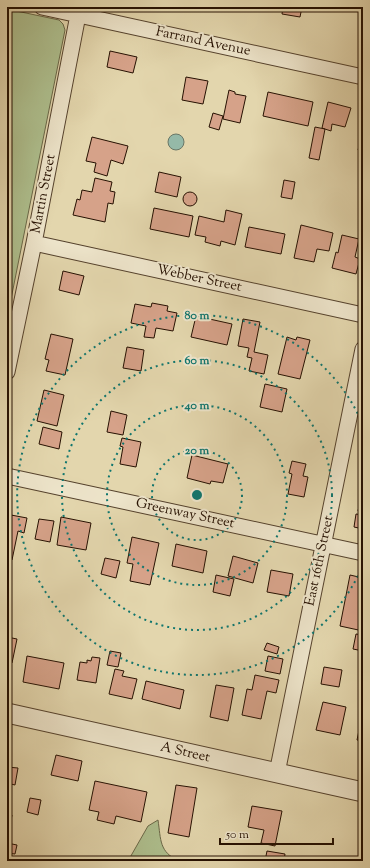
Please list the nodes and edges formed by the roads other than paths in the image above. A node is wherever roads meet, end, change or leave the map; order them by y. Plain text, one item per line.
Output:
1 (42, 7) edge
2 (78, 15) junction
3 (363, 77) edge
4 (34, 243) junction
5 (363, 315) edge
6 (363, 349) edge
7 (7, 372) edge
8 (7, 476) edge
9 (323, 544) junction
10 (363, 553) edge
11 (7, 713) edge
12 (277, 773) junction
13 (363, 792) edge

1 - 2 street, Farrand Avenue
2 - 3 street, Farrand Avenue
2 - 4 street, Martin Street
4 - 5 street, Webber Street
4 - 7 street, Martin Street
6 - 9 street, East 16th Street
8 - 9 street, Greenway Street
9 - 10 street, Greenway Street
9 - 12 street, East 16th Street
11 - 12 street, A Street
12 - 13 street, A Street

